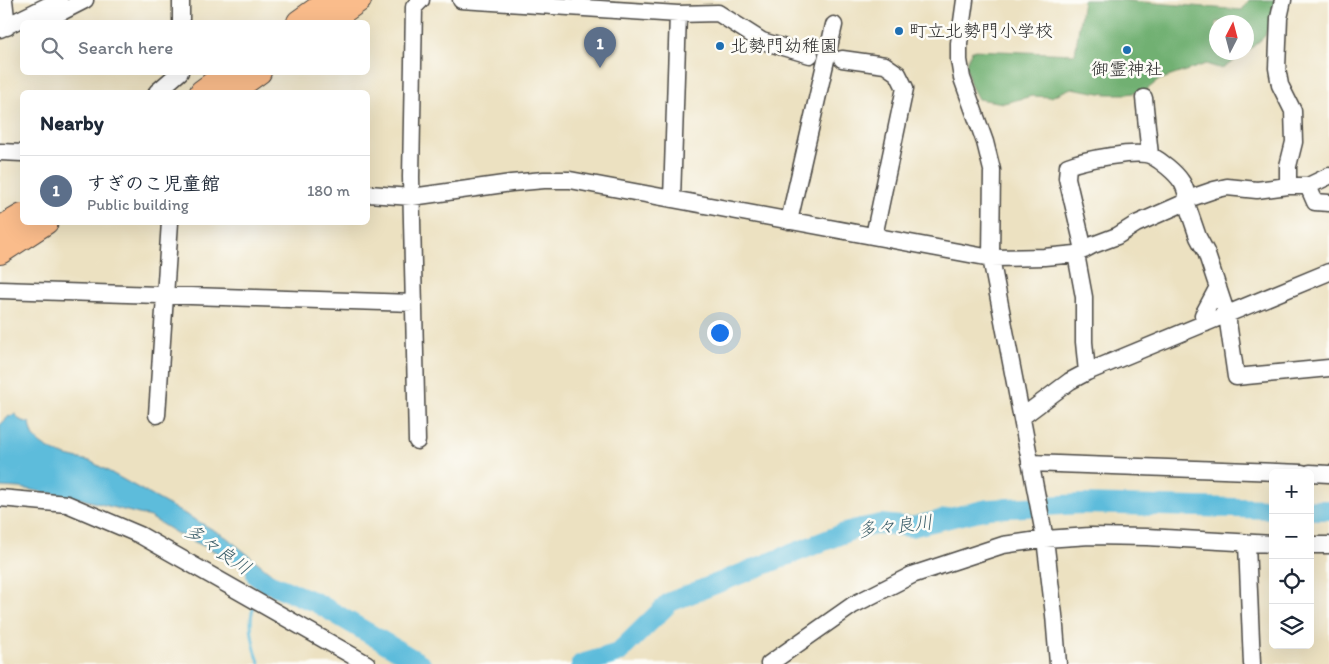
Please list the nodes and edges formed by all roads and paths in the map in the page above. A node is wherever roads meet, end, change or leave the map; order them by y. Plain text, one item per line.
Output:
1 (4, 0) edge
2 (59, 0) edge
3 (85, 0) edge
4 (181, 0) edge
5 (330, 0) edge
6 (359, 0) edge
7 (422, 0) edge
8 (461, 0) edge
9 (965, 0) edge
10 (1283, 0) edge
11 (678, 14) junction
12 (39, 19) edge
13 (181, 20) edge
14 (302, 20) edge
15 (331, 20) edge
16 (20, 24) edge
17 (834, 25) dead end
18 (3, 28) edge
19 (810, 55) dead end
20 (842, 59) dead end
21 (177, 75) edge
22 (225, 75) edge
23 (255, 75) edge
24 (160, 90) edge
25 (205, 90) edge
26 (234, 90) edge
27 (1144, 98) dead end
28 (0, 152) edge
29 (20, 153) edge
30 (1150, 155) junction
31 (1329, 176) edge
32 (1288, 186) junction
33 (1308, 186) junction
34 (370, 194) edge
35 (412, 198) junction
36 (672, 199) junction
37 (1187, 201) junction
38 (1329, 203) edge
39 (20, 217) edge
40 (789, 221) junction
41 (41, 225) edge
42 (170, 225) edge
43 (0, 229) edge
44 (874, 236) junction
45 (0, 252) edge
46 (1080, 252) junction
47 (991, 258) junction
48 (1329, 272) edge
49 (1218, 288) junction
50 (0, 290) edge
51 (164, 295) junction
52 (414, 304) junction
53 (1228, 314) junction
54 (1206, 323) junction
55 (1329, 368) edge
56 (1087, 372) junction
57 (156, 415) dead end
58 (1022, 416) junction
59 (417, 441) dead end
60 (1031, 466) junction
61 (1269, 472) edge
62 (1314, 473) edge
63 (1329, 474) edge
64 (0, 498) edge
65 (1044, 536) junction
66 (1247, 544) junction
67 (1269, 544) edge
68 (1314, 545) edge
69 (1329, 545) edge
70 (367, 664) edge
71 (769, 664) edge
72 (1058, 664) edge
73 (1252, 664) edge

1 - 18 street
2 - 12 street
3 - 12 street
4 - 13 street
5 - 14 highway
6 - 15 highway
7 - 35 street
8 - 11 street
9 - 47 street
10 - 32 street
11 - 19 street
11 - 36 street
16 - 18 street
17 - 40 street
20 - 44 street
21 - 24 street
22 - 25 highway
23 - 26 highway
27 - 30 street
28 - 29 street
30 - 37 street
30 - 46 street
31 - 33 street
32 - 33 street
32 - 37 street
33 - 38 street
34 - 35 street
35 - 36 street
35 - 52 street
36 - 40 street
37 - 46 street
37 - 49 street
39 - 43 highway
40 - 44 street
41 - 45 highway
42 - 51 street
44 - 47 street
46 - 47 street
46 - 56 street
47 - 58 street
48 - 53 street
49 - 53 street
49 - 54 street
50 - 51 street
51 - 52 street
51 - 57 street
52 - 59 street
53 - 54 street
53 - 55 street
54 - 56 street
56 - 58 street
58 - 60 street
60 - 61 street
60 - 65 street
62 - 63 street
64 - 70 street
65 - 66 street
65 - 71 street
65 - 72 street
66 - 67 street
66 - 73 street
68 - 69 street

